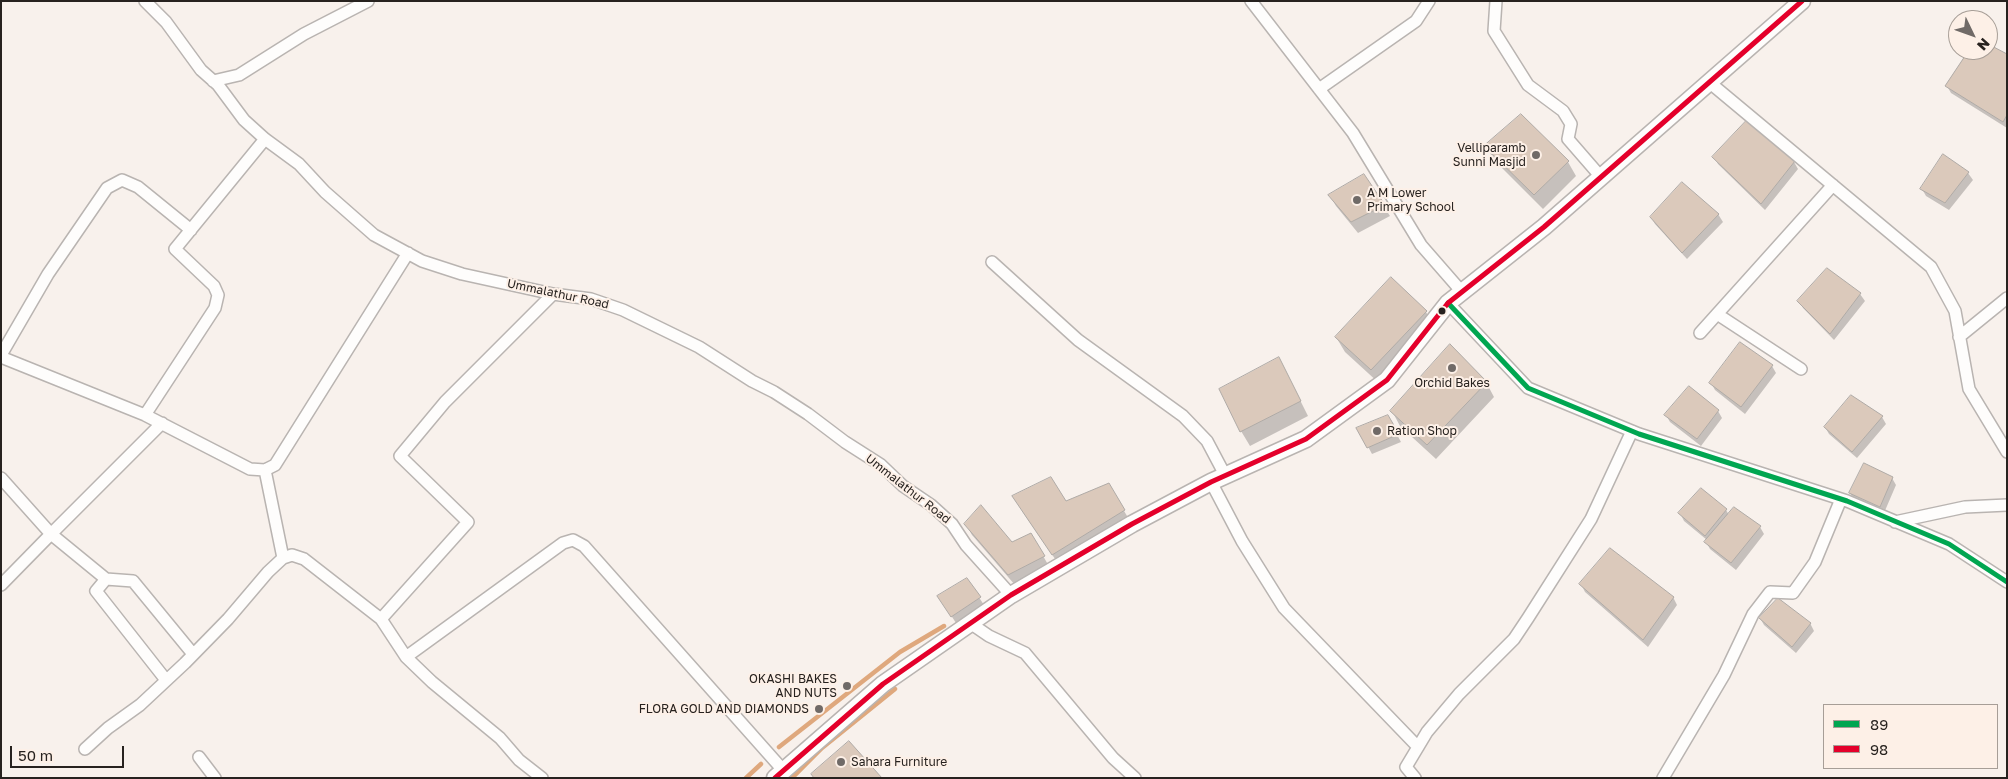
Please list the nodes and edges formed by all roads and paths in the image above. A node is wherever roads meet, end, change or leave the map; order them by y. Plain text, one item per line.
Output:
1 (145, 1) edge
2 (368, 1) edge
3 (1251, 1) edge
4 (1429, 1) edge
5 (1496, 1) edge
6 (1802, 1) edge
7 (213, 81) junction
8 (1709, 82) junction
9 (1319, 88) junction
10 (265, 139) junction
11 (1601, 177) junction
12 (1833, 185) junction
13 (191, 230) junction
14 (408, 253) junction
15 (992, 262) dead end
16 (1462, 292) junction
17 (553, 294) junction
18 (2007, 298) edge
19 (1448, 304) junction
20 (1717, 314) junction
21 (1700, 333) dead end
22 (1959, 337) junction
23 (1, 356) edge
24 (1801, 369) dead end
25 (145, 414) junction
26 (162, 423) junction
27 (1632, 431) junction
28 (2007, 452) edge
29 (265, 470) junction
30 (1, 478) edge
31 (1218, 479) junction
32 (1841, 499) junction
33 (2007, 505) edge
34 (1895, 522) junction
35 (51, 534) junction
36 (283, 558) junction
37 (106, 579) junction
38 (2007, 582) edge
39 (1, 585) edge
40 (1011, 595) junction
41 (381, 619) junction
42 (970, 623) junction
43 (193, 654) junction
44 (406, 656) junction
45 (166, 680) junction
46 (1418, 747) junction
47 (85, 749) dead end
48 (198, 757) dead end
49 (779, 774) edge
50 (215, 778) edge
51 (542, 778) edge
52 (1135, 778) edge
53 (1415, 778) edge
54 (1663, 778) edge

1 - 7 street, Ummalathur Road
2 - 7 street
3 - 9 street
4 - 9 street
5 - 11 street
6 - 8 main road
7 - 10 street, Ummalathur Road
8 - 11 main road
8 - 12 street
9 - 16 street
10 - 13 street
10 - 14 street, Ummalathur Road
11 - 16 main road
12 - 20 street
12 - 22 street
13 - 23 street
13 - 25 street
14 - 17 street, Ummalathur Road
14 - 29 street
15 - 31 street
16 - 19 main road
17 - 40 street, Ummalathur Road
17 - 41 street
18 - 22 street
19 - 27 street
19 - 31 main road
20 - 21 street
20 - 24 street
22 - 28 street
23 - 25 street
25 - 26 street
26 - 29 street
26 - 35 street
27 - 32 street
27 - 46 street
29 - 36 street
30 - 35 street
31 - 40 main road
31 - 46 street
32 - 34 street
32 - 54 street
33 - 34 street
34 - 38 street
35 - 37 street
35 - 39 street
36 - 41 street
36 - 43 street
37 - 43 street
37 - 45 street
40 - 42 main road
41 - 44 street
42 - 49 main road
42 - 52 street
43 - 45 street
44 - 49 street
44 - 51 street
45 - 47 street
46 - 53 street
48 - 50 street

